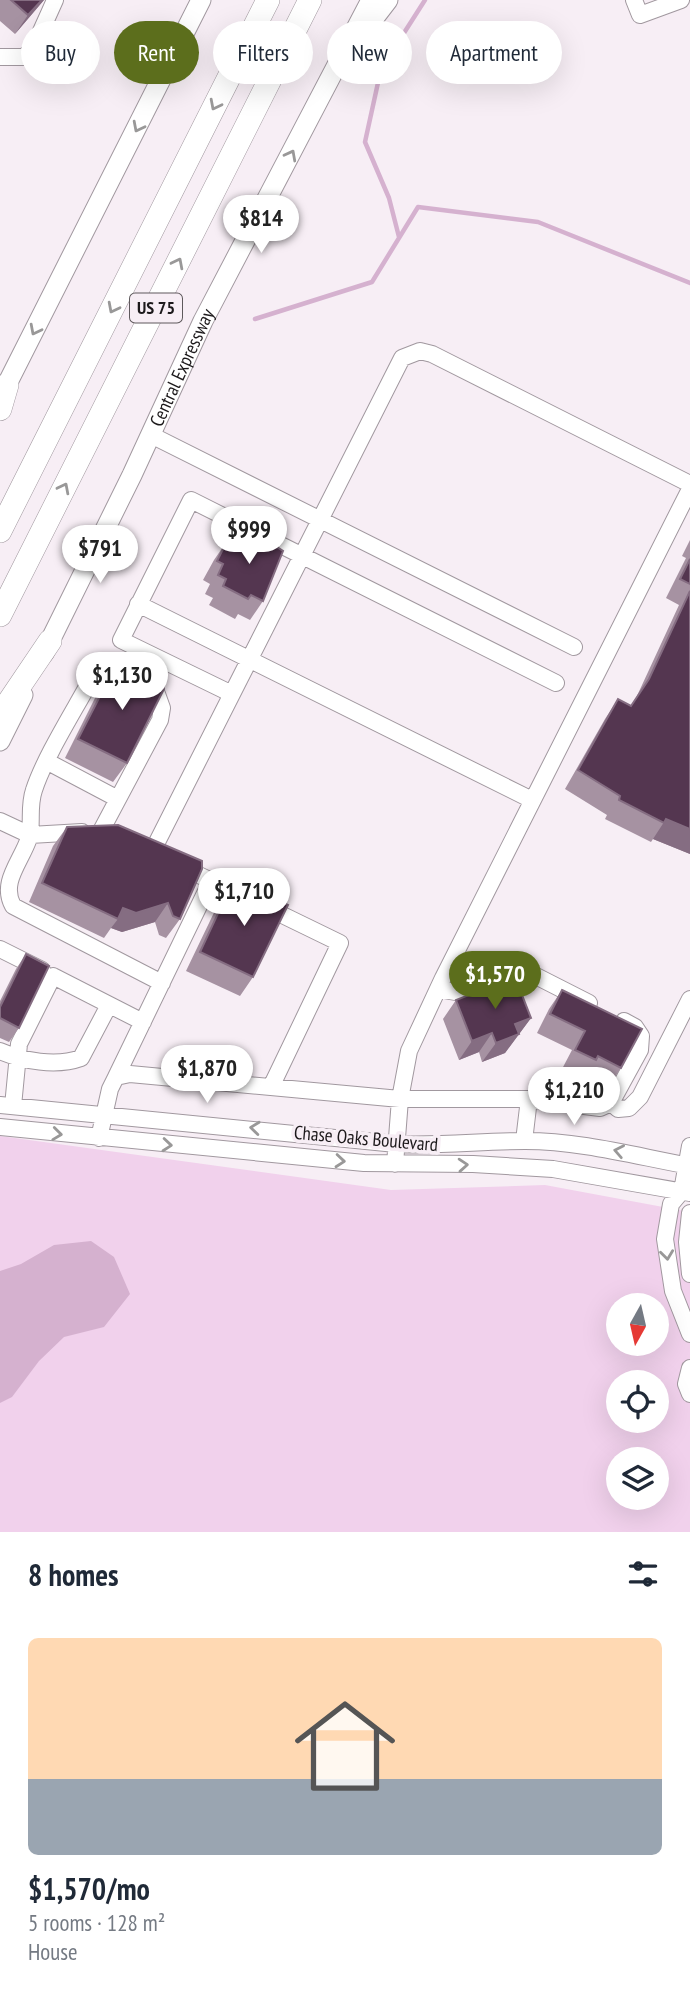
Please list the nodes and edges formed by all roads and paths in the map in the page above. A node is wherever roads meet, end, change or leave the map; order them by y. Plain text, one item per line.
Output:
1 (55, 0) edge
2 (201, 0) edge
3 (268, 0) edge
4 (310, 0) edge
5 (371, 0) edge
6 (388, 0) edge
7 (634, 0) edge
8 (676, 1) edge
9 (361, 21) edge
10 (372, 21) edge
11 (0, 57) edge
12 (329, 84) edge
13 (3, 392) edge
14 (0, 409) edge
15 (151, 435) junction
16 (690, 486) edge
17 (320, 520) junction
18 (0, 531) edge
19 (302, 555) junction
20 (138, 604) junction
21 (0, 615) edge
22 (50, 641) junction
23 (574, 647) dead end
24 (250, 658) junction
25 (556, 682) dead end
26 (232, 694) junction
27 (0, 715) edge
28 (0, 741) edge
29 (48, 762) junction
30 (118, 799) junction
31 (533, 800) junction
32 (0, 821) edge
33 (30, 835) junction
34 (211, 881) junction
35 (0, 949) edge
36 (53, 976) junction
37 (162, 983) junction
38 (438, 989) junction
39 (690, 999) edge
40 (109, 1005) junction
41 (143, 1022) junction
42 (0, 1051) edge
43 (19, 1059) junction
44 (116, 1077) junction
45 (271, 1087) junction
46 (400, 1099) junction
47 (529, 1099) junction
48 (611, 1103) junction
49 (6, 1105) edge
50 (103, 1113) junction
51 (0, 1126) edge
52 (99, 1138) junction
53 (524, 1141) junction
54 (396, 1144) junction
55 (690, 1146) edge
56 (395, 1164) junction
57 (688, 1165) edge
58 (686, 1192) edge
59 (690, 1211) edge
60 (690, 1274) edge
61 (690, 1334) edge
62 (690, 1368) edge
63 (690, 1394) edge

1 - 11 street
2 -> 13 main road
3 -> 18 highway, US 75
21 -> 4 highway, US 75
5 - 9 main road, Central Expressway
6 - 10 main road
7 - 8 street
15 -> 12 main road, Central Expressway
13 - 14 highway
15 - 17 street
15 - 22 main road, Central Expressway
16 - 17 street
16 - 31 street
17 - 19 street
17 - 23 street
19 - 20 street
19 - 24 street
19 - 25 street
20 - 24 street
20 - 26 street
22 - 27 highway
22 - 28 main road, Central Expressway
24 - 26 street
24 - 31 street
26 - 34 street
29 - 30 street
29 - 30 street
29 - 33 street
30 - 33 street
31 - 38 street
32 - 33 street
33 - 37 street
34 - 37 street
34 - 45 street
35 - 36 street
36 - 40 street
36 - 43 street
37 - 41 street
38 - 46 street
38 - 48 street
39 - 48 street
40 - 41 street
40 - 43 street
41 - 44 street
42 - 43 street
43 - 49 street
44 - 45 street
44 - 50 street
45 - 46 street
46 - 47 street
46 - 54 street
47 - 48 street
47 - 53 street
49 - 50 street, Chase Oaks Boulevard
50 - 52 street
54 -> 50 street, Chase Oaks Boulevard
51 -> 52 street, Chase Oaks Boulevard
52 -> 56 street, Chase Oaks Boulevard
53 - 54 street, Chase Oaks Boulevard
57 -> 53 street, Chase Oaks Boulevard
54 - 56 street
55 - 57 street
56 -> 58 street, Chase Oaks Boulevard
57 - 58 street
58 - 59 street
58 -> 61 street
59 - 60 street
62 - 63 street

